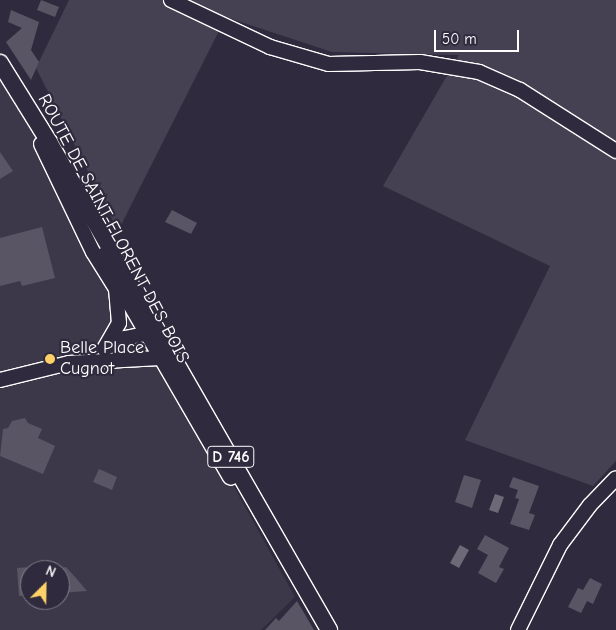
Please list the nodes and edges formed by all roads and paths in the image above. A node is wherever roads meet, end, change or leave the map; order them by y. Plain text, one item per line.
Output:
1 (171, 0) edge
2 (0, 63) edge
3 (17, 93) junction
4 (41, 144) junction
5 (616, 151) edge
6 (144, 306) junction
7 (146, 334) junction
8 (104, 348) junction
9 (160, 351) junction
10 (68, 363) junction
11 (0, 380) edge
12 (226, 447) junction
13 (616, 478) edge
14 (317, 609) junction
15 (329, 630) edge
16 (518, 630) edge

1 - 5 street
2 - 3 main road, D 746
3 - 4 main road, ROUTE DE SAINT-FLORENT-DES-BOIS / D 746
3 - 6 main road, ROUTE DE SAINT-FLORENT-DES-BOIS / D 746
4 - 7 main road, ROUTE DE SAINT-FLORENT-DES-BOIS / D 746
4 - 8 street
6 - 9 street
6 - 12 main road, ROUTE DE SAINT-FLORENT-DES-BOIS / D 746
7 - 8 street
7 - 9 main road, ROUTE DE SAINT-FLORENT-DES-BOIS / D 746
8 - 10 street
9 - 10 street
9 - 12 street
9 - 14 main road, ROUTE DE SAINT-FLORENT-DES-BOIS / D 746
10 - 11 street
12 - 14 main road, ROUTE DE SAINT-FLORENT-DES-BOIS / D 746
13 - 16 street
14 - 15 main road, ROUTE DE SAINT-FLORENT-DES-BOIS / D 746

